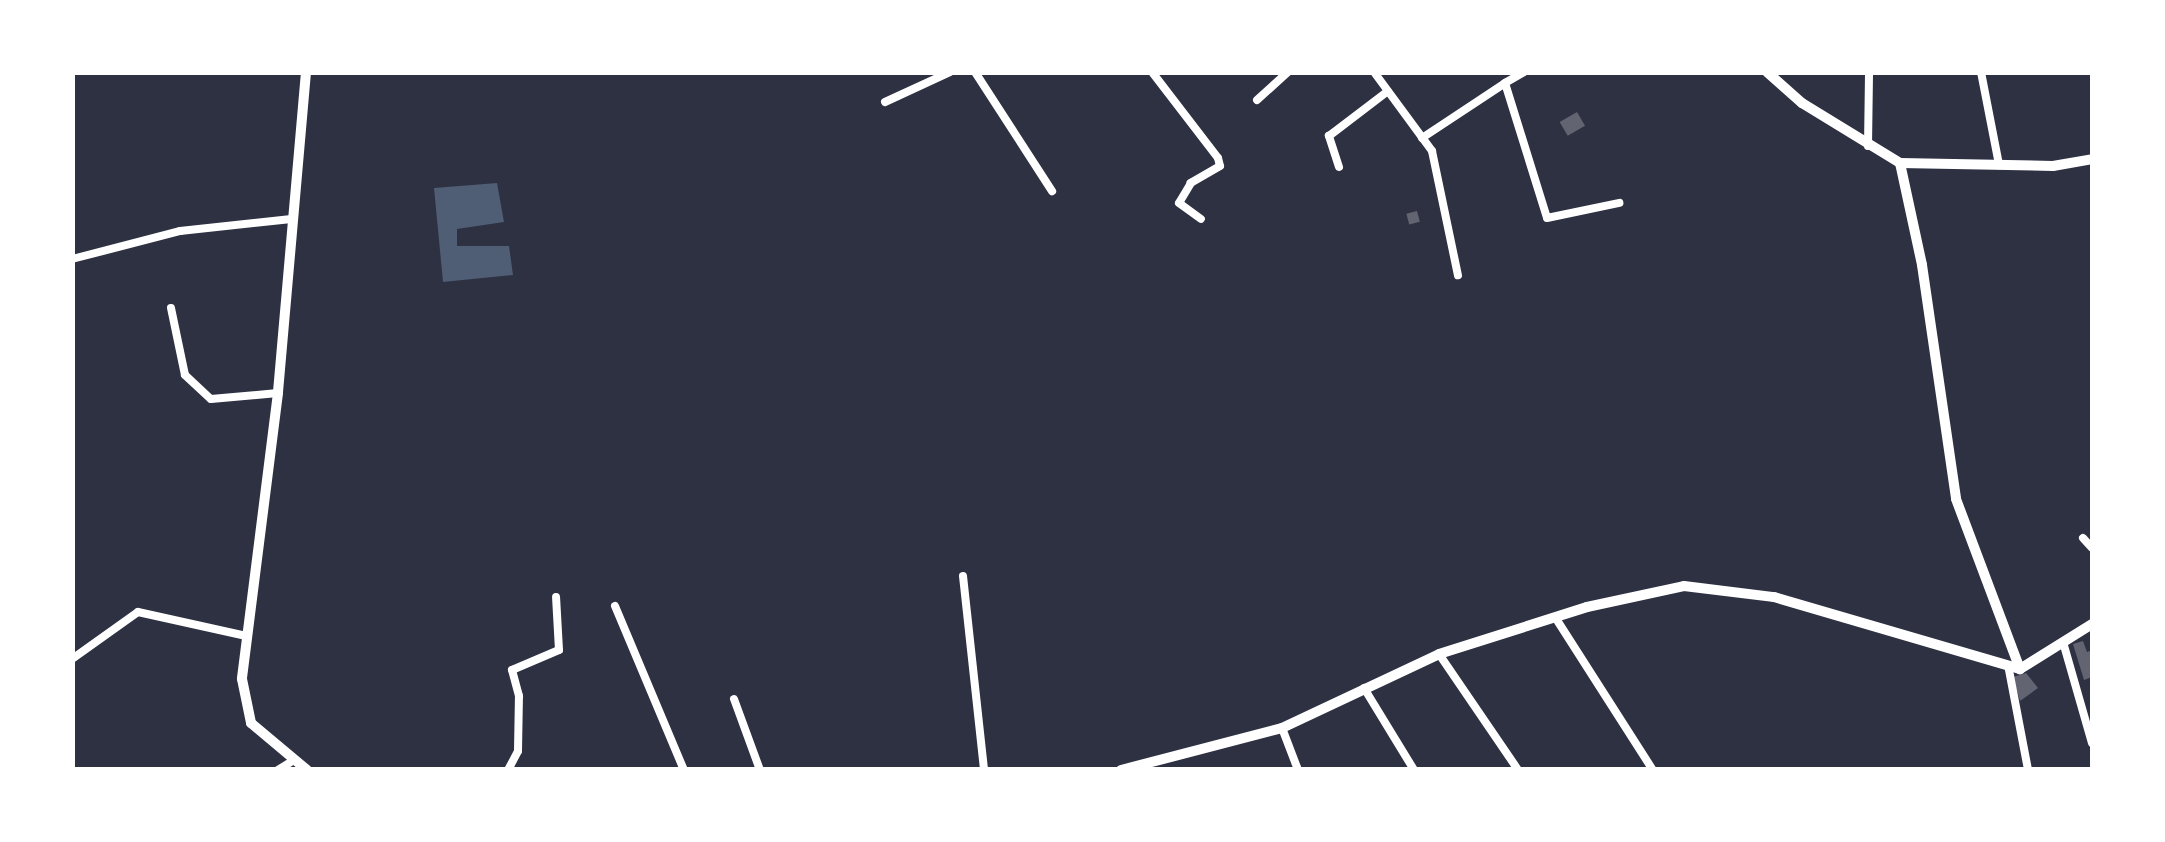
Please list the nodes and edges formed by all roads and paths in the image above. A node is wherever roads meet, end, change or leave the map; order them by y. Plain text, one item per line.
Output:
1 (306, 72) edge
2 (950, 72) edge
3 (975, 72) edge
4 (1152, 72) edge
5 (1288, 72) edge
6 (1374, 72) edge
7 (1524, 72) edge
8 (1767, 72) edge
9 (1869, 72) edge
10 (1981, 72) edge
11 (1506, 83) junction
12 (1388, 91) junction
13 (1257, 100) dead end
14 (884, 102) dead end
15 (1422, 138) junction
16 (1868, 146) junction
17 (2092, 159) edge
18 (1900, 163) junction
19 (1999, 165) junction
20 (1339, 167) dead end
21 (1052, 191) dead end
22 (1619, 204) dead end
23 (291, 219) junction
24 (1201, 219) dead end
25 (72, 259) edge
26 (1458, 275) dead end
27 (171, 308) dead end
28 (278, 394) junction
29 (2083, 538) dead end
30 (2092, 548) edge
31 (963, 576) dead end
32 (556, 597) dead end
33 (614, 606) dead end
34 (1555, 618) junction
35 (2092, 624) edge
36 (246, 636) junction
37 (2064, 642) junction
38 (1440, 654) junction
39 (72, 659) edge
40 (2014, 669) junction
41 (1364, 688) junction
42 (734, 699) dead end
43 (1282, 728) junction
44 (2092, 743) edge
45 (294, 760) junction
46 (278, 770) edge
47 (306, 770) edge
48 (508, 770) edge
49 (684, 770) edge
50 (760, 770) edge
51 (984, 770) edge
52 (1121, 770) edge
53 (1298, 770) edge
54 (1414, 770) edge
55 (1518, 770) edge
56 (1653, 770) edge
57 (2028, 770) edge

1 - 23 street
2 - 14 street
3 - 21 street
4 - 24 street
5 - 13 street
6 - 12 street
7 - 11 street
8 - 16 street
9 - 16 street
10 - 19 street
11 - 15 street
11 - 22 street
12 - 15 street
12 - 20 street
15 - 26 street
16 - 18 street
17 - 19 street
18 - 19 street
18 - 40 street
23 - 25 street
23 - 28 street
27 - 28 street
28 - 36 street
29 - 30 street
31 - 51 street
32 - 48 street
33 - 49 street
34 - 38 street
34 - 40 street
34 - 56 street
35 - 37 street
36 - 39 street
36 - 45 street
37 - 40 street
37 - 44 street
38 - 41 street
38 - 55 street
40 - 57 street
41 - 43 street
41 - 54 street
42 - 50 street
43 - 52 street
43 - 53 street
45 - 46 street
45 - 47 street

